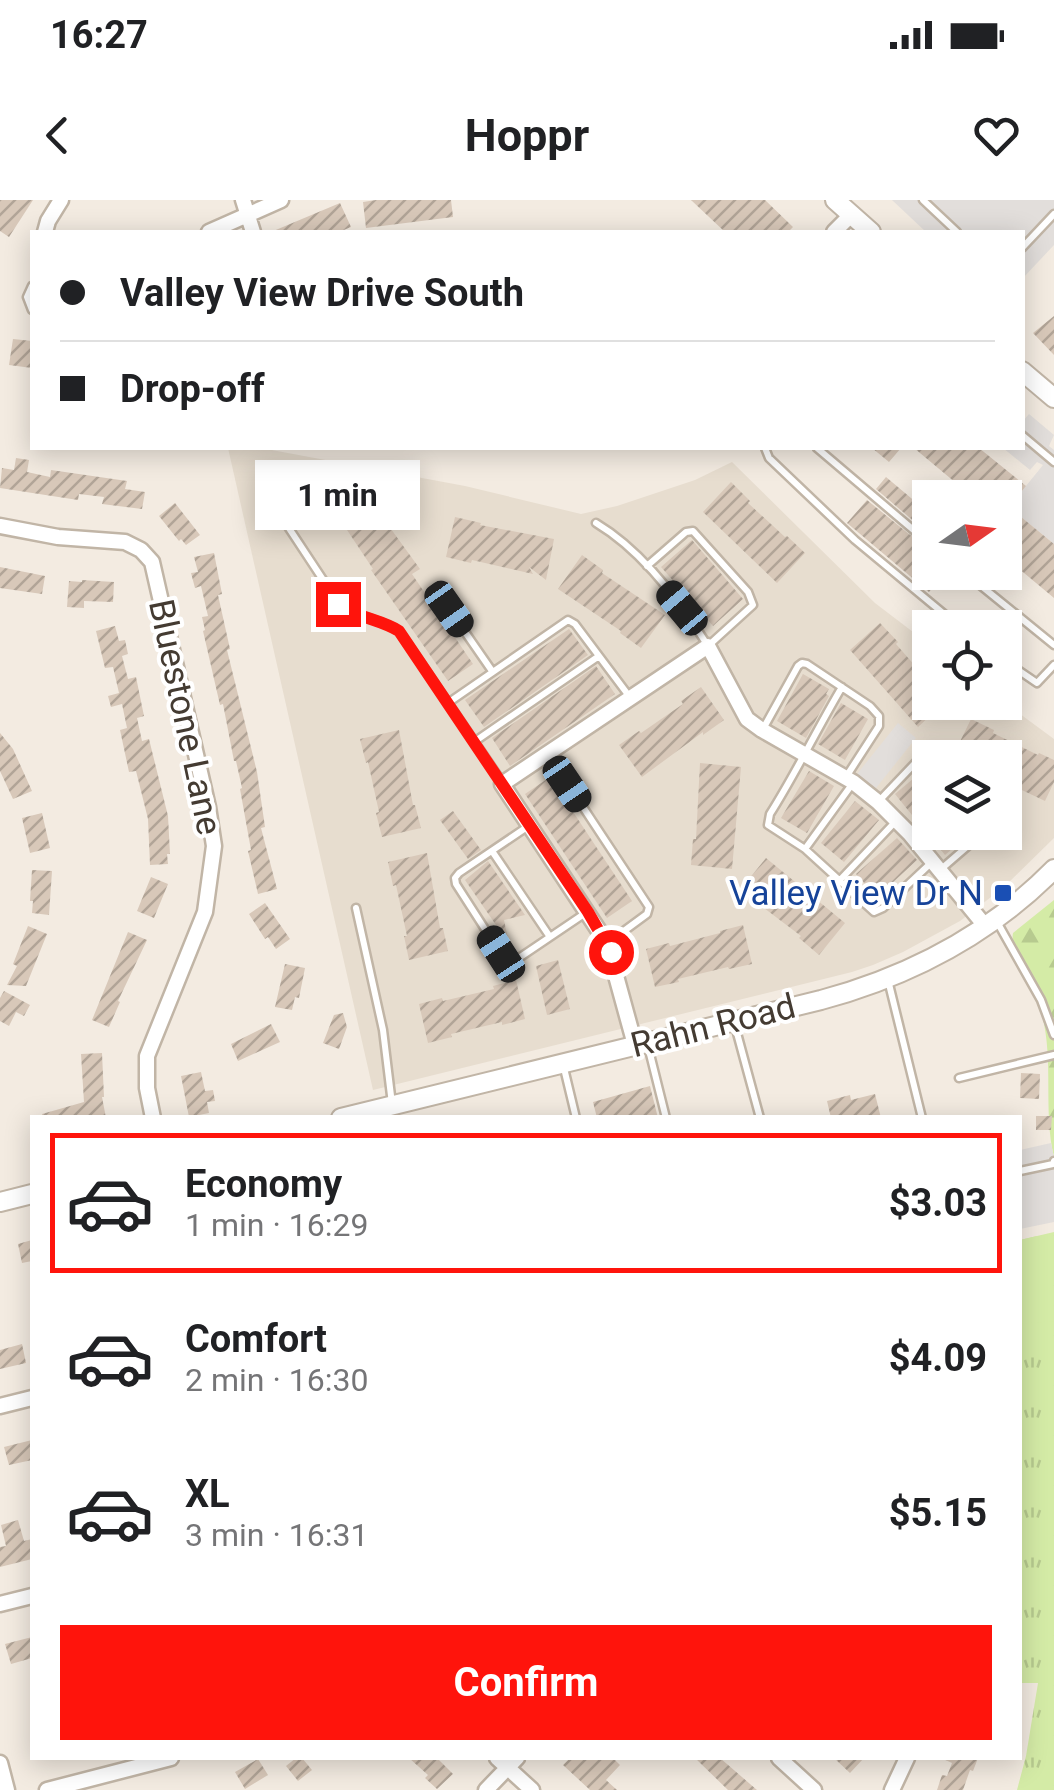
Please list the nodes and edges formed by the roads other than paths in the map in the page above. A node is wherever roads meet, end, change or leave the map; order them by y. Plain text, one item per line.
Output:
1 (62, 200) edge
2 (281, 200) edge
3 (923, 200) edge
4 (847, 206) edge
5 (245, 207) edge
6 (1054, 214) edge
7 (46, 230) edge
8 (212, 230) edge
9 (835, 230) edge
10 (868, 230) edge
11 (955, 230) edge
12 (1025, 245) edge
13 (1025, 374) edge
14 (1054, 398) edge
15 (1025, 438) edge
16 (766, 450) edge
17 (819, 450) edge
18 (1054, 462) edge
19 (273, 504) dead end
20 (596, 523) dead end
21 (0, 526) edge
22 (912, 529) edge
23 (647, 566) junction
24 (986, 590) edge
25 (438, 593) dead end
26 (939, 610) edge
27 (1054, 645) edge
28 (708, 646) junction
29 (599, 656) junction
30 (1054, 665) edge
31 (492, 671) junction
32 (1022, 673) edge
33 (842, 687) junction
34 (630, 697) junction
35 (448, 702) junction
36 (762, 730) junction
37 (474, 742) junction
38 (547, 753) junction
39 (806, 756) junction
40 (912, 766) edge
41 (849, 780) junction
42 (502, 784) junction
43 (878, 802) junction
44 (897, 820) junction
45 (530, 825) junction
46 (910, 834) joint
47 (805, 849) junction
48 (958, 850) edge
49 (492, 851) junction
50 (937, 865) junction
51 (1054, 869) edge
52 (840, 880) junction
53 (356, 908) dead end
54 (588, 912) junction
55 (991, 924) junction
56 (550, 938) junction
57 (607, 943) junction
58 (888, 979) junction
59 (733, 1021) junction
60 (1054, 1034) edge
61 (641, 1044) junction
62 (1054, 1055) edge
63 (562, 1063) junction
64 (959, 1078) dead end
65 (382, 1110) edge
66 (152, 1115) edge
67 (356, 1115) edge
68 (575, 1115) edge
69 (665, 1115) edge
70 (759, 1115) edge
71 (921, 1115) edge
72 (1054, 1161) edge
73 (1022, 1171) edge
74 (30, 1194) edge
75 (0, 1202) edge
76 (30, 1398) edge
77 (0, 1406) edge
78 (30, 1596) edge
79 (0, 1604) edge
80 (162, 1760) edge
81 (781, 1760) edge
82 (906, 1760) edge
83 (507, 1761) edge
84 (0, 1763) edge
85 (7, 1790) edge
86 (47, 1790) edge
87 (486, 1790) edge
88 (532, 1790) edge
89 (814, 1790) edge
90 (892, 1790) edge

1 - 7 street
2 - 5 street
3 - 11 lane
4 - 9 street
4 - 10 street
5 - 8 street
6 - 12 lane
13 - 14 street
15 - 18 lane
16 - 26 lane
17 - 22 lane
19 - 35 lane
20 - 23 lane
21 - 66 street, Bluestone Lane
23 - 28 lane
23 - 28 lane
24 - 27 lane
25 - 31 lane
28 - 34 street
28 - 36 street
29 - 31 lane
29 - 34 lane
29 - 37 lane
30 - 32 lane
31 - 35 lane
33 - 36 lane
33 - 39 lane
33 - 41 lane
34 - 38 street
35 - 37 lane
36 - 39 street
37 - 42 lane
38 - 42 street
38 - 57 lane
39 - 41 street
39 - 47 lane
40 - 43 lane
41 - 43 street
41 - 47 lane
42 - 45 street
43 - 44 street
44 - 46 street
44 - 52 lane
45 - 49 lane
45 - 54 street
46 - 50 street
47 - 52 lane
48 - 50 lane
49 - 56 lane
49 - 56 lane
50 - 52 lane
50 - 55 street
51 - 55 street, Rahn Road
53 - 65 lane
54 - 56 lane
54 - 57 street
55 - 58 street, Rahn Road
55 - 60 lane
57 - 61 street
58 - 59 street, Rahn Road
58 - 71 lane
59 - 61 street, Rahn Road
59 - 70 lane
61 - 63 street, Rahn Road
61 - 69 lane
62 - 64 lane
63 - 65 street, Rahn Road
63 - 68 lane
65 - 67 street, Rahn Road
72 - 73 lane
74 - 75 street
76 - 77 street
78 - 79 street
80 - 86 street
81 - 89 street
82 - 90 street
83 - 87 street
83 - 88 street
84 - 85 street

